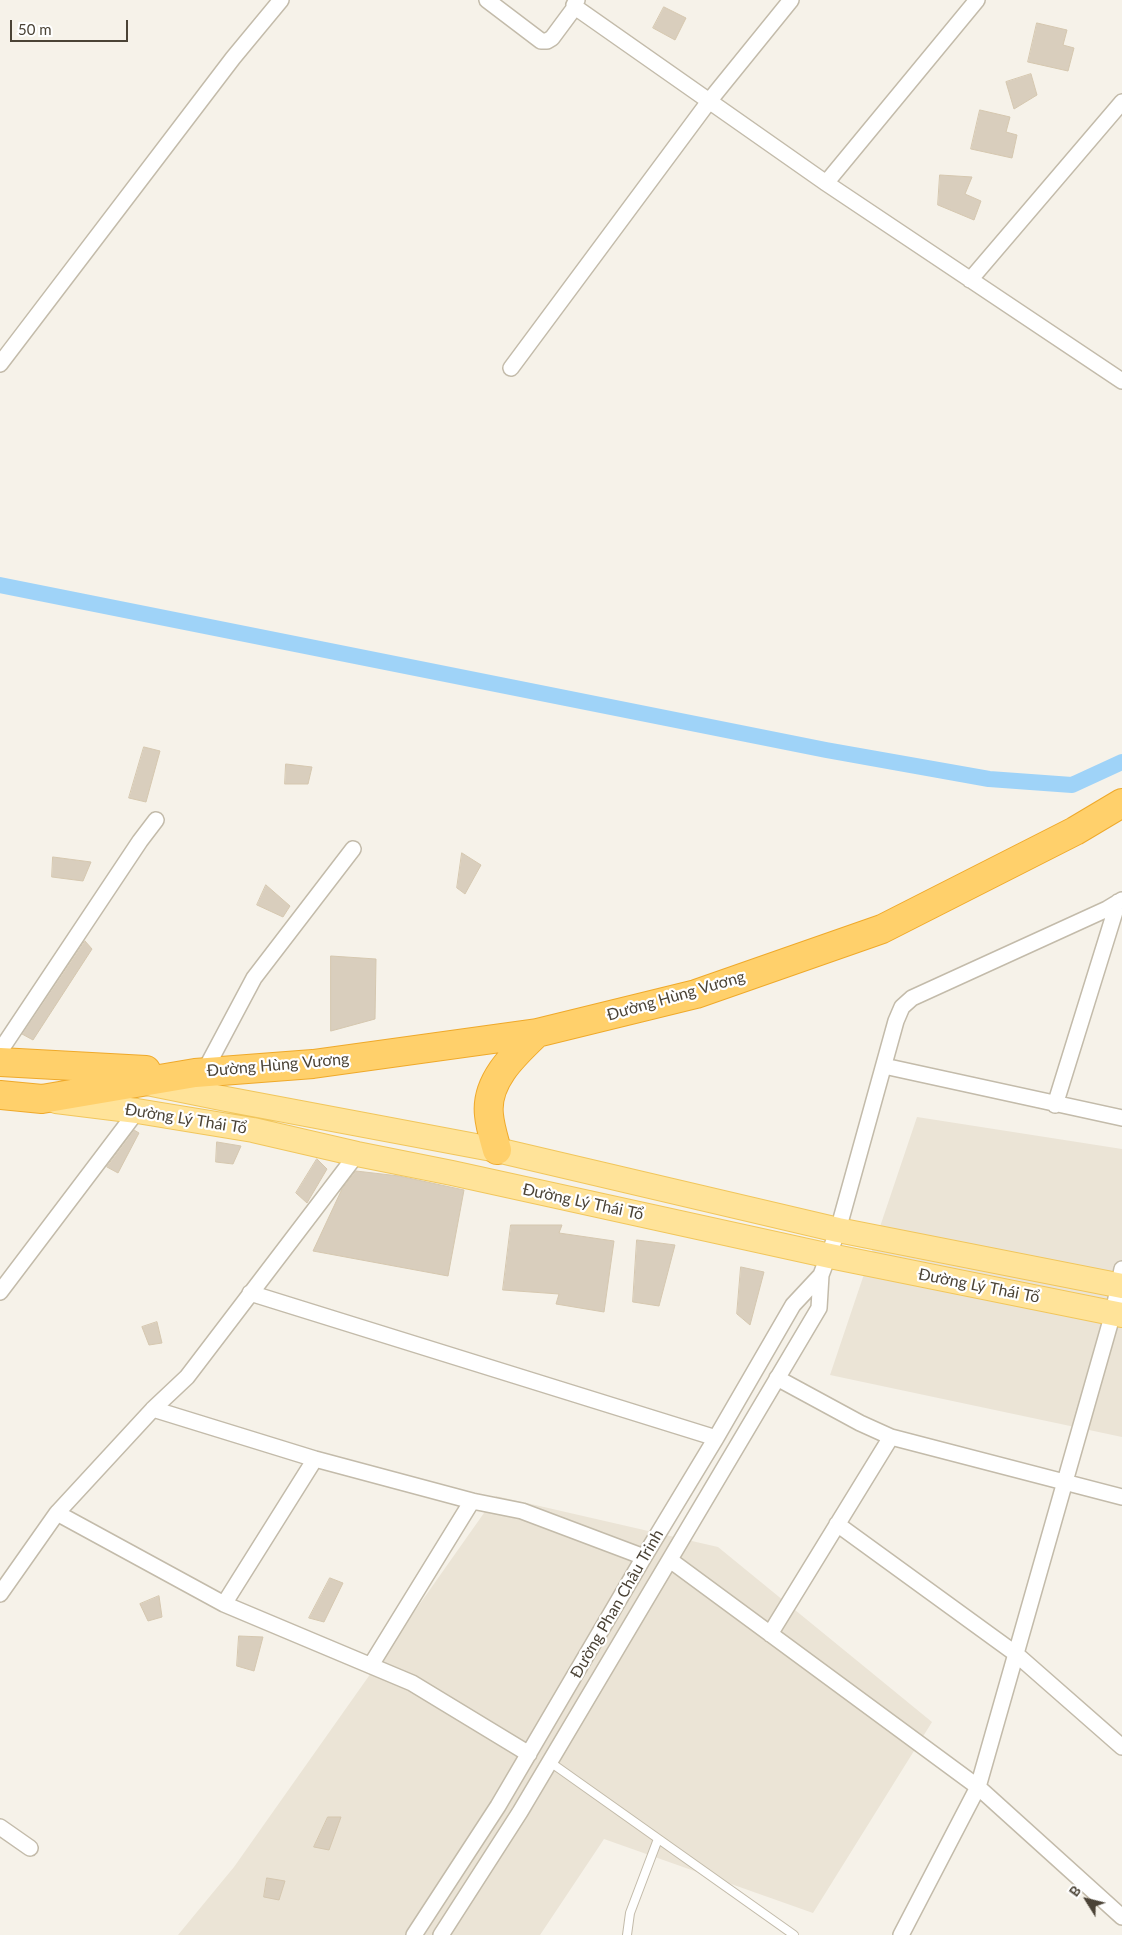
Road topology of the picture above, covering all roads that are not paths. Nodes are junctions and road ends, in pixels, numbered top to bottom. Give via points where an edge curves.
1 (281, 0) edge
2 (487, 0) edge
3 (790, 0) edge
4 (977, 0) edge
5 (576, 3) edge
6 (710, 100) junction
7 (1122, 102) edge
8 (826, 183) junction
9 (970, 280) junction
10 (0, 364) edge
11 (511, 368) dead end
12 (1122, 381) edge
13 (1122, 803) edge
14 (156, 820) dead end
15 (353, 849) dead end
16 (1120, 901) edge
17 (537, 1033) junction
18 (0, 1050) edge
19 (0, 1062) edge
20 (49, 1065) junction
21 (884, 1066) junction
22 (199, 1073) junction
23 (143, 1082) junction
24 (0, 1095) edge
25 (42, 1099) junction
26 (1055, 1105) junction
27 (137, 1111) junction
28 (1122, 1118) edge
29 (459, 1143) junction
30 (496, 1150) junction
31 (357, 1154) junction
32 (452, 1173) junction
33 (838, 1230) junction
34 (826, 1266) junction
35 (1121, 1280) edge
36 (0, 1292) edge
37 (250, 1293) junction
38 (1117, 1314) edge
39 (777, 1378) junction
40 (153, 1409) junction
41 (891, 1437) junction
42 (716, 1438) junction
43 (315, 1459) junction
44 (1064, 1482) junction
45 (1122, 1497) edge
46 (472, 1501) junction
47 (57, 1513) junction
48 (837, 1524) junction
49 (644, 1557) junction
50 (670, 1560) junction
51 (0, 1594) edge
52 (224, 1604) junction
53 (770, 1634) junction
54 (590, 1650) junction
55 (1016, 1654) junction
56 (610, 1661) junction
57 (370, 1666) junction
58 (1121, 1743) edge
59 (529, 1754) junction
60 (550, 1762) junction
61 (978, 1787) junction
62 (0, 1827) edge
63 (658, 1839) junction
64 (30, 1848) dead end
65 (446, 1887) junction
66 (465, 1899) junction
67 (1122, 1917) edge
68 (414, 1935) edge
69 (441, 1935) edge
70 (627, 1935) edge
71 (794, 1935) edge
72 (900, 1935) edge

1 - 10 street via 233,58
2 - 5 street via 542,41 552,38
3 - 6 street
4 - 8 street
5 - 6 street
6 - 8 street
6 - 11 street
7 - 9 street
8 - 9 street
9 - 12 street
13 - 17 highway, Đường Hùng Vương via 1075,831 882,929 696,994
14 - 18 street
15 - 22 street via 254,978
16 - 21 street, Đường Phan Châu Trinh via 912,998 902,1008 896,1022
16 - 26 street
17 - 22 highway, Đường Hùng Vương via 312,1064
17 - 30 highway via 497,1078 490,1095 488,1114
19 - 20 highway, Đường Hùng Vương
20 - 22 highway, Đường Hùng Vương
20 - 23 main road, Đường Lý Thái Tổ
21 - 26 street
21 - 33 street, Đường Phan Châu Trinh
22 - 23 highway, Đường Hùng Vương
23 - 25 highway, Đường Hùng Vương
23 - 29 main road, Đường Lý Thái Tổ
24 - 25 highway, Đường Hùng Vương
25 - 27 main road, Đường Lý Thái Tổ
26 - 28 street
27 - 31 main road, Đường Lý Thái Tổ via 253,1130
27 - 36 street
29 - 30 main road, Đường Lý Thái Tổ
29 - 32 main road
30 - 33 main road, Đường Lý Thái Tổ
31 - 32 main road, Đường Lý Thái Tổ
31 - 37 street
32 - 34 main road, Đường Lý Thái Tổ
33 - 34 street, Đường Phan Châu Trinh
33 - 35 main road, Đường Lý Thái Tổ
34 - 38 main road, Đường Lý Thái Tổ
34 - 39 street, Đường Phan Châu Trinh via 819,1308
34 - 42 street, Đường Phan Châu Trinh via 793,1305
35 - 38 street
37 - 40 street via 187,1377
37 - 42 street
38 - 44 street
39 - 41 street
39 - 50 street, Đường Phan Châu Trinh
40 - 43 street
40 - 47 street
41 - 44 street
41 - 48 street
42 - 49 street, Đường Phan Châu Trinh
43 - 46 street
43 - 52 street
44 - 45 street
44 - 55 street
46 - 49 street via 522,1511
46 - 57 street
47 - 51 street
47 - 52 street
48 - 53 street
48 - 55 street
49 - 54 street, Đường Phan Châu Trinh
50 - 53 street
50 - 56 street, Đường Phan Châu Trinh
52 - 57 street
53 - 61 street
54 - 56 street
54 - 59 street, Đường Phan Châu Trinh
55 - 58 street
55 - 61 street
56 - 60 street, Đường Phan Châu Trinh
57 - 59 street via 412,1683
59 - 65 street, Đường Phan Châu Trinh
60 - 63 lane
60 - 66 street, Đường Phan Châu Trinh
61 - 67 street
61 - 72 street
62 - 64 street
63 - 70 lane via 630,1913
63 - 71 lane
65 - 66 street
65 - 68 street, Đường Phan Châu Trinh
66 - 69 street, Đường Phan Châu Trinh

